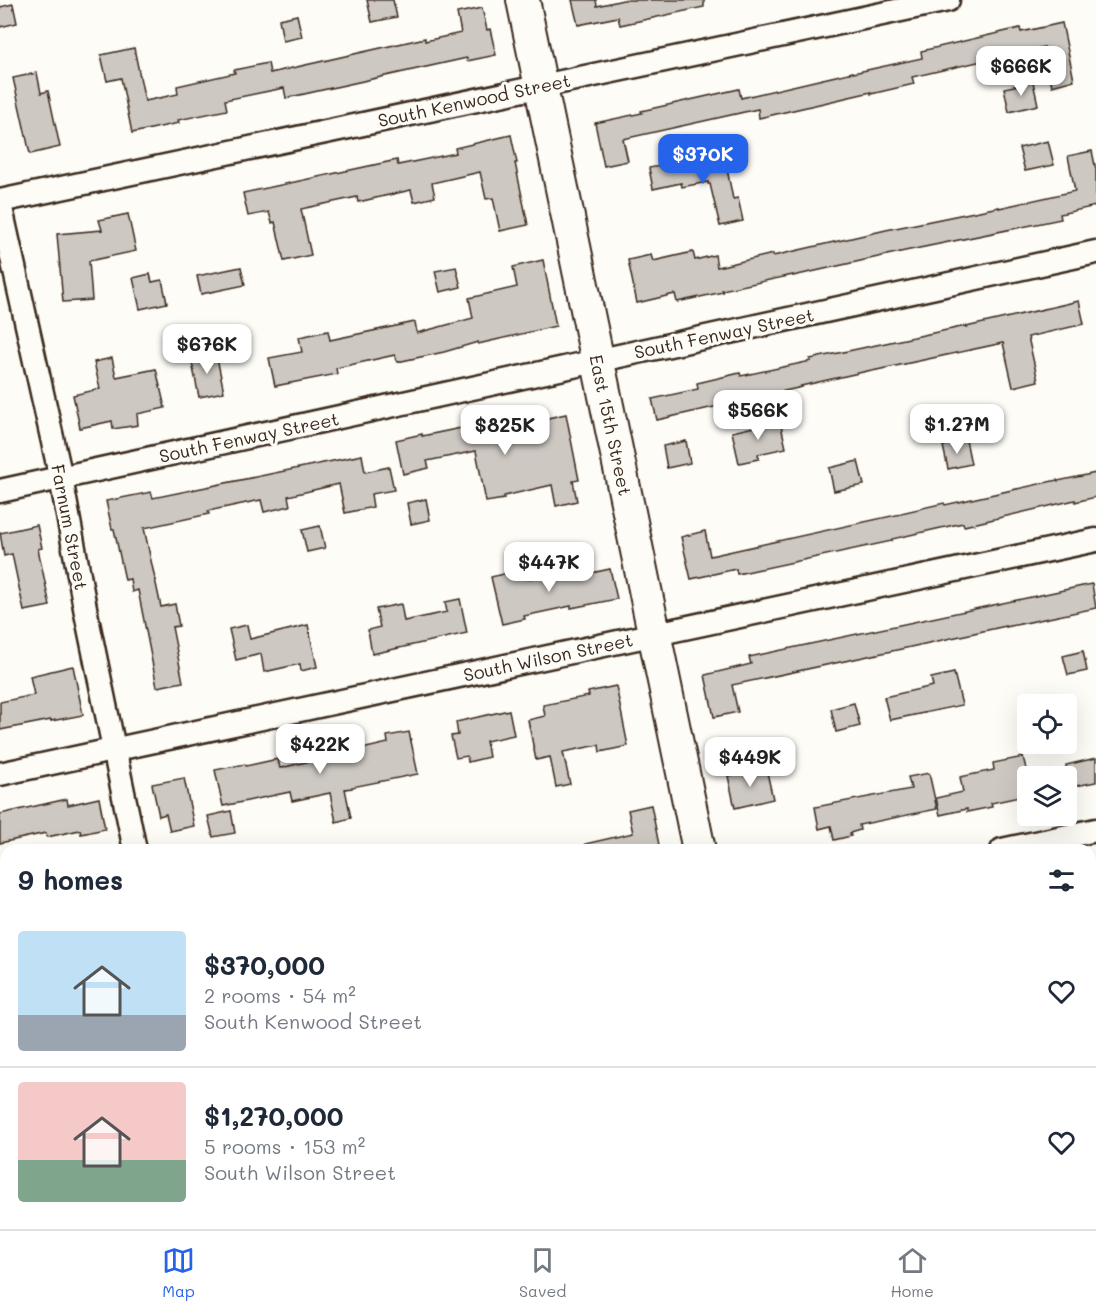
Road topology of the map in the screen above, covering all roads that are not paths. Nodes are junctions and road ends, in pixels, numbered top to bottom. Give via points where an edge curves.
1 (523, 0) edge
2 (948, 0) edge
3 (541, 86) junction
4 (0, 203) edge
5 (1096, 252) edge
6 (597, 360) junction
7 (61, 478) junction
8 (0, 491) edge
9 (1096, 540) edge
10 (654, 635) junction
11 (115, 749) junction
12 (0, 774) edge
13 (1096, 830) edge
14 (134, 844) edge
15 (698, 844) edge
16 (1030, 844) edge

1 - 3 main road, East 15th Street
2 - 3 street, South Kenwood Street
3 - 4 street, South Kenwood Street
3 - 6 main road, East 15th Street
4 - 7 street, Farnum Street
5 - 6 street, South Fenway Street
6 - 7 street, South Fenway Street
6 - 10 main road, East 15th Street
7 - 8 street, South Fenway Street
7 - 11 street, Farnum Street
9 - 10 street, South Wilson Street
10 - 11 street, South Wilson Street
10 - 15 main road, East 15th Street
11 - 12 street, South Wilson Street
11 - 14 street, Farnum Street
13 - 16 street

